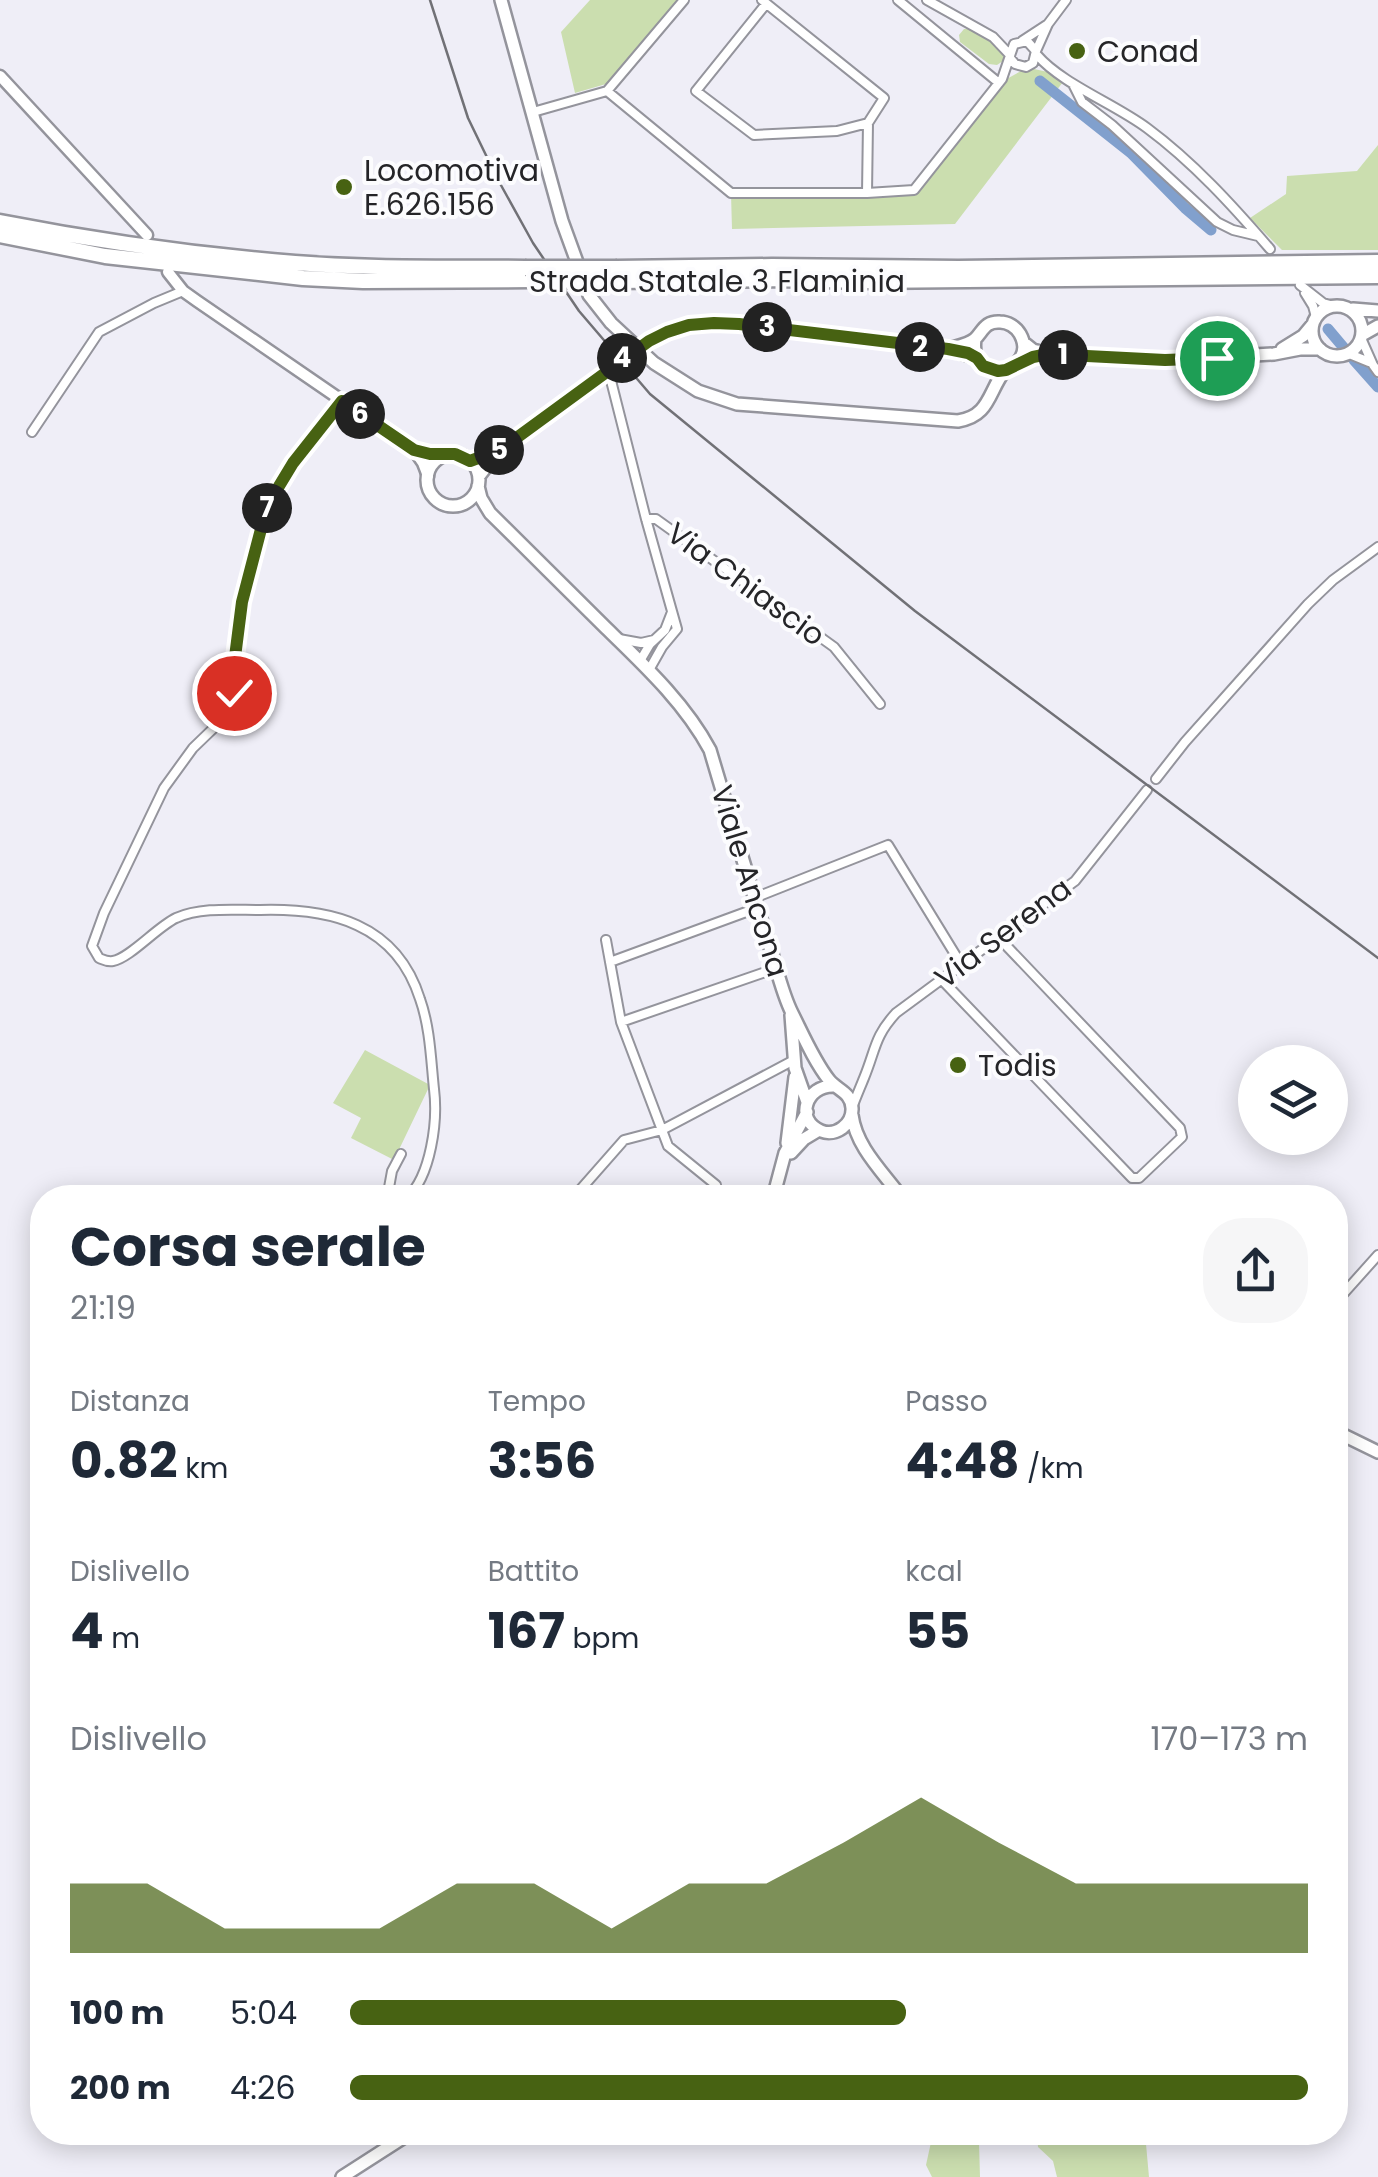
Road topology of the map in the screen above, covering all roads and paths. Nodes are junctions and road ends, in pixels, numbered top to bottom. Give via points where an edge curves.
1 (500, 0) edge
2 (684, 0) edge
3 (898, 0) edge
4 (927, 0) edge
5 (1066, 0) edge
6 (764, 2) edge
7 (1048, 24) junction
8 (992, 37) junction
9 (1020, 41) junction
10 (1036, 52) junction
11 (1010, 56) junction
12 (1026, 67) junction
13 (1053, 70) junction
14 (0, 76) edge
15 (1001, 81) junction
16 (1071, 81) junction
17 (606, 91) junction
18 (533, 112) junction
19 (868, 123) junction
20 (867, 193) junction
21 (0, 218) edge
22 (0, 235) edge
23 (147, 235) dead end
24 (1258, 236) junction
25 (0, 244) edge
26 (1270, 249) dead end
27 (104, 256) junction
28 (1378, 262) edge
29 (168, 272) dead end
30 (528, 274) junction
31 (617, 274) junction
32 (1378, 276) edge
33 (183, 291) junction
34 (1334, 306) junction
35 (1349, 308) junction
36 (1378, 312) edge
37 (1315, 320) junction
38 (1378, 326) edge
39 (1361, 337) junction
40 (976, 338) junction
41 (1023, 342) junction
42 (1320, 348) junction
43 (948, 349) junction
44 (604, 353) dead end
45 (1347, 353) junction
46 (1048, 354) junction
47 (1274, 354) junction
48 (980, 362) junction
49 (1018, 362) junction
50 (1375, 368) edge
51 (1006, 370) junction
52 (992, 392) junction
53 (342, 401) junction
54 (32, 432) dead end
55 (414, 450) junction
56 (500, 450) junction
57 (446, 455) junction
58 (470, 461) junction
59 (428, 476) junction
60 (478, 481) junction
61 (467, 502) junction
62 (490, 512) junction
63 (646, 519) junction
64 (1378, 547) edge
65 (672, 612) junction
66 (617, 638) junction
67 (654, 640) junction
68 (644, 666) junction
69 (880, 704) dead end
70 (1156, 779) dead end
71 (1147, 790) dead end
72 (756, 903) junction
73 (998, 937) junction
74 (606, 940) dead end
75 (610, 962) junction
76 (962, 964) junction
77 (777, 968) junction
78 (942, 980) junction
79 (790, 1011) junction
80 (622, 1022) junction
81 (809, 1045) junction
82 (794, 1059) junction
83 (866, 1075) junction
84 (838, 1088) junction
85 (807, 1107) junction
86 (852, 1111) junction
87 (662, 1130) junction
88 (820, 1130) junction
89 (836, 1131) junction
90 (861, 1144) junction
91 (400, 1154) dead end
92 (784, 1159) junction
93 (390, 1185) edge
94 (418, 1185) edge
95 (585, 1185) edge
96 (716, 1185) dead end
97 (777, 1185) edge
98 (892, 1185) edge
99 (1378, 1254) edge
100 (1348, 1288) edge
101 (1348, 1437) edge
102 (1378, 1452) edge
103 (392, 2145) edge
104 (342, 2177) edge

1 - 18 main road
2 - 17 street
3 - 15 street
4 - 8 street
5 - 7 street
6 - 19 street via 884,98
6 - 19 street via 696,91 754,135
7 - 9 street
7 - 10 street
8 - 9 street
8 - 11 street
9 - 10 street
9 - 11 street
10 - 12 street
10 - 13 street
11 - 12 street
11 - 15 street
12 - 13 street
12 - 15 street
13 - 16 street
14 - 23 street
15 - 20 street via 914,190
16 - 24 street via 1149,129
16 - 24 street via 1082,102 1217,222
17 - 18 street
17 - 20 street via 731,192
18 - 52 main road via 589,294 654,364 698,391 736,404 958,421 977,416
19 - 20 street
21 - 30 highway, Strada Statale 3 Flaminia via 90,237 296,263
22 - 27 highway, Strada Statale 3 Flaminia
24 - 26 street
25 - 27 highway
27 - 30 highway, Strada Statale 3 Flaminia via 363,281
28 - 31 highway, Strada Statale 3 Flaminia via 772,266
29 - 33 street
30 - 31 highway, Strada Statale 3 Flaminia, bridge
31 - 32 highway, Strada Statale 3 Flaminia via 866,282
33 - 53 street
33 - 54 street via 99,332
34 - 35 main road
34 - 37 main road
34 - 37 street via 1300,285
35 - 36 main road
35 - 39 main road via 1360,320
37 - 42 main road
37 - 47 main road
38 - 39 main road
39 - 45 main road
39 - 50 street
40 - 41 main road via 985,326 1001,322 1016,328
40 - 43 main road
40 - 48 main road
41 - 46 main road
41 - 49 main road
42 - 45 main road
42 - 47 main road
43 - 48 main road
43 - 56 main road, bridge via 739,324 689,325 630,353
44 - 63 street
45 - 50 street
46 - 47 main road via 1165,360
46 - 49 main road
48 - 51 main road
48 - 52 main road
49 - 51 main road
51 - 52 main road
53 - 55 street
53 - 94 street via 267,506 242,602 231,709 164,788 92,946 98,958 114,961 175,918 224,910 310,910 378,937 421,1000 435,1115
55 - 57 street
55 - 59 street
56 - 58 main road
56 - 60 main road
57 - 58 main road
57 - 59 main road
58 - 60 main road
59 - 61 main road via 430,492 442,504
60 - 61 main road
60 - 62 main road
61 - 62 main road
62 - 66 main road, Viale Ancona
63 - 65 street
63 - 69 street, Via Chiascio via 656,519 834,647
64 - 70 street via 1308,604
65 - 67 street
65 - 68 street via 677,629
66 - 67 street
66 - 68 main road, Viale Ancona
67 - 68 street
68 - 72 main road, Viale Ancona via 710,750
71 - 73 street, Via Serena via 1074,881
72 - 75 street
72 - 76 street via 888,845
72 - 77 main road, Viale Ancona
73 - 76 street, Via Serena
73 - 78 street via 1180,1128 1182,1138 1140,1178 1132,1178
74 - 75 street
75 - 80 street
76 - 78 street, Via Serena
77 - 79 main road, Viale Ancona
77 - 80 street
78 - 83 street, Via Serena via 883,1027
79 - 81 main road, Viale Ancona
79 - 82 main road, Viale Ancona
80 - 87 street
81 - 82 street via 800,1044
81 - 84 main road, Viale Ancona
82 - 85 main road, Viale Ancona
82 - 87 street
82 - 92 main road, Viale Ancona
83 - 84 street
83 - 86 street, Via Serena
84 - 85 main road via 815,1091
84 - 86 main road
85 - 88 main road
85 - 92 main road
86 - 89 main road
86 - 90 main road
87 - 95 street via 624,1140
87 - 96 street via 668,1146
88 - 89 main road
88 - 92 main road
89 - 90 main road
90 - 98 main road
91 - 93 street
92 - 97 main road
99 - 100 street
101 - 102 main road
103 - 104 main road

